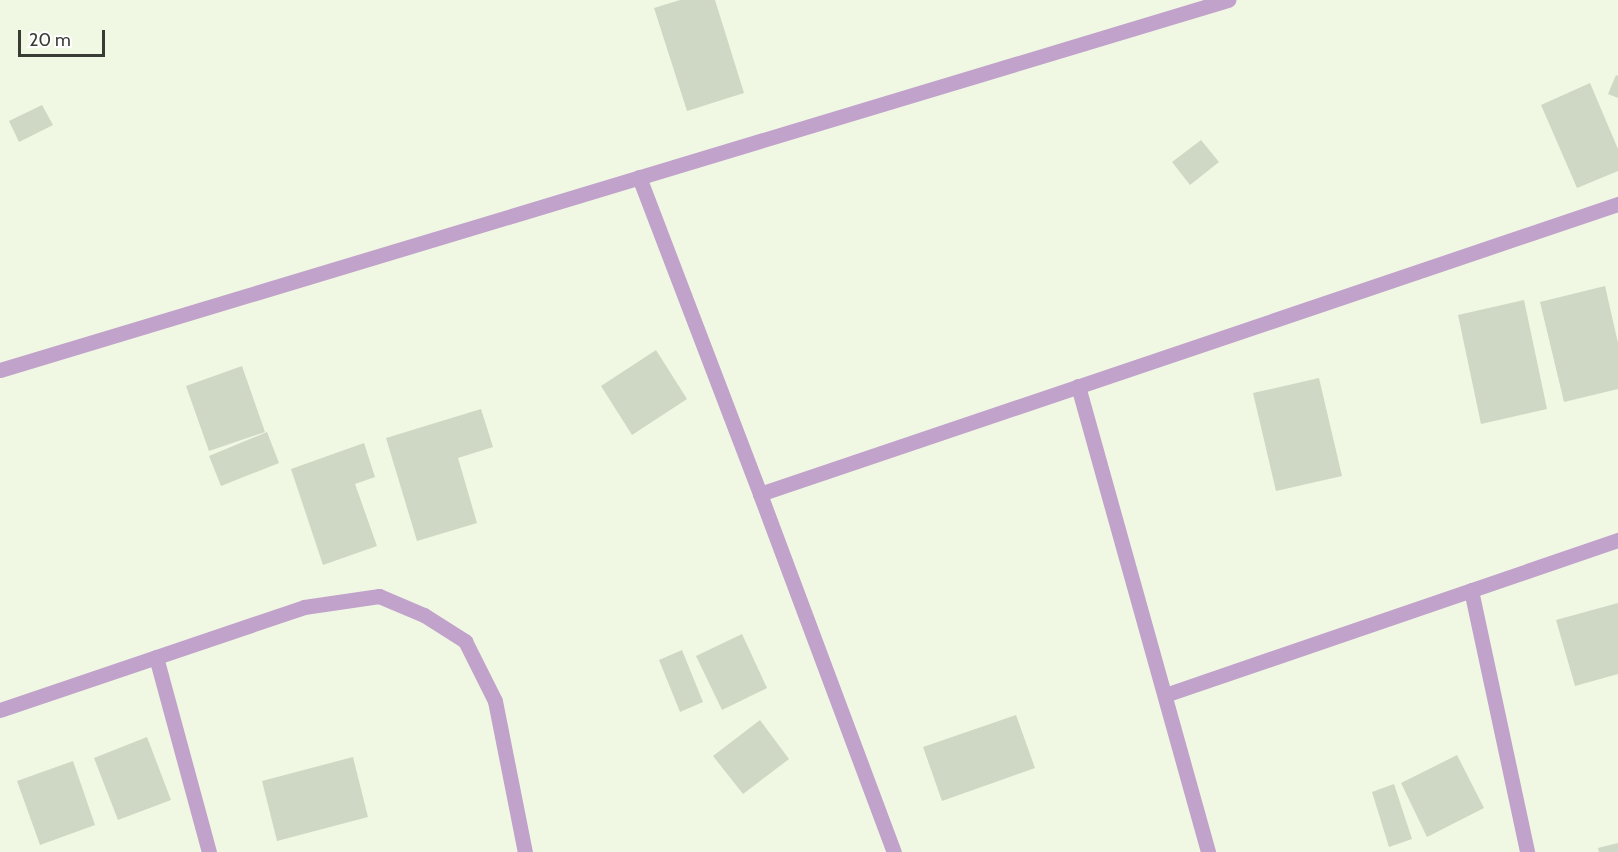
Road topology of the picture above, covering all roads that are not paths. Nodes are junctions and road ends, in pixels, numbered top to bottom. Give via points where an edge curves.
1 (1228, 0) edge
2 (639, 177) junction
3 (1618, 204) edge
4 (0, 370) edge
5 (1078, 386) junction
6 (760, 494) junction
7 (1618, 540) edge
8 (1471, 590) junction
9 (156, 657) junction
10 (1165, 695) junction
11 (0, 710) edge
12 (209, 852) edge
13 (525, 852) edge
14 (894, 852) edge
15 (1208, 852) edge
16 (1527, 852) edge

1 - 2 street
2 - 4 street
2 - 6 street
3 - 5 street
5 - 6 street
5 - 10 street
6 - 14 street
7 - 8 street
8 - 10 street
8 - 16 street
9 - 11 street
9 - 12 street
9 - 13 street via 304,607 379,596 424,615 465,640 495,700
10 - 15 street

